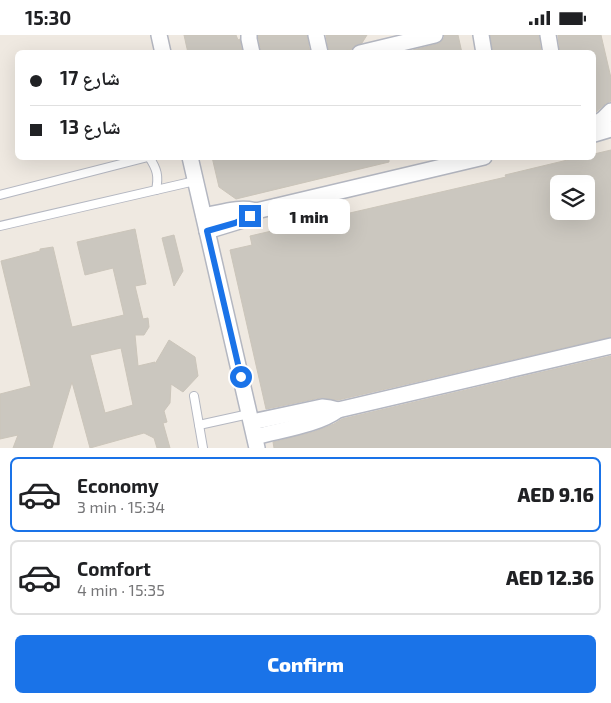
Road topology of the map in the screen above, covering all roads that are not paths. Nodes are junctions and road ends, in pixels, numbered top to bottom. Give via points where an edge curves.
1 (159, 35) edge
2 (249, 35) edge
3 (316, 35) edge
4 (435, 35) edge
5 (481, 35) edge
6 (548, 35) edge
7 (394, 44) edge
8 (163, 50) edge
9 (251, 50) edge
10 (319, 50) edge
11 (371, 50) edge
12 (484, 50) edge
13 (550, 50) edge
14 (611, 111) edge
15 (596, 124) edge
16 (611, 129) edge
17 (596, 133) edge
18 (136, 160) edge
19 (151, 160) edge
20 (191, 160) edge
21 (458, 160) edge
22 (423, 164) edge
23 (195, 181) junction
24 (156, 190) junction
25 (0, 195) edge
26 (205, 224) junction
27 (0, 226) edge
28 (611, 346) edge
29 (194, 396) dead end
30 (199, 425) junction
31 (253, 430) edge
32 (203, 448) edge

1 - 8 street
2 - 9 street
3 - 10 street
4 - 7 street
5 - 12 street
6 - 13 street
7 - 11 street
14 - 15 street
16 - 17 street
18 - 25 lane
19 - 24 lane via 157,173
20 - 23 street
21 - 22 street
22 - 26 street via 256,211 243,221
23 - 24 lane
23 - 26 street
24 - 27 lane
26 - 31 street
28 - 31 street via 338,410 317,421
29 - 30 lane
30 - 31 lane
30 - 32 lane

